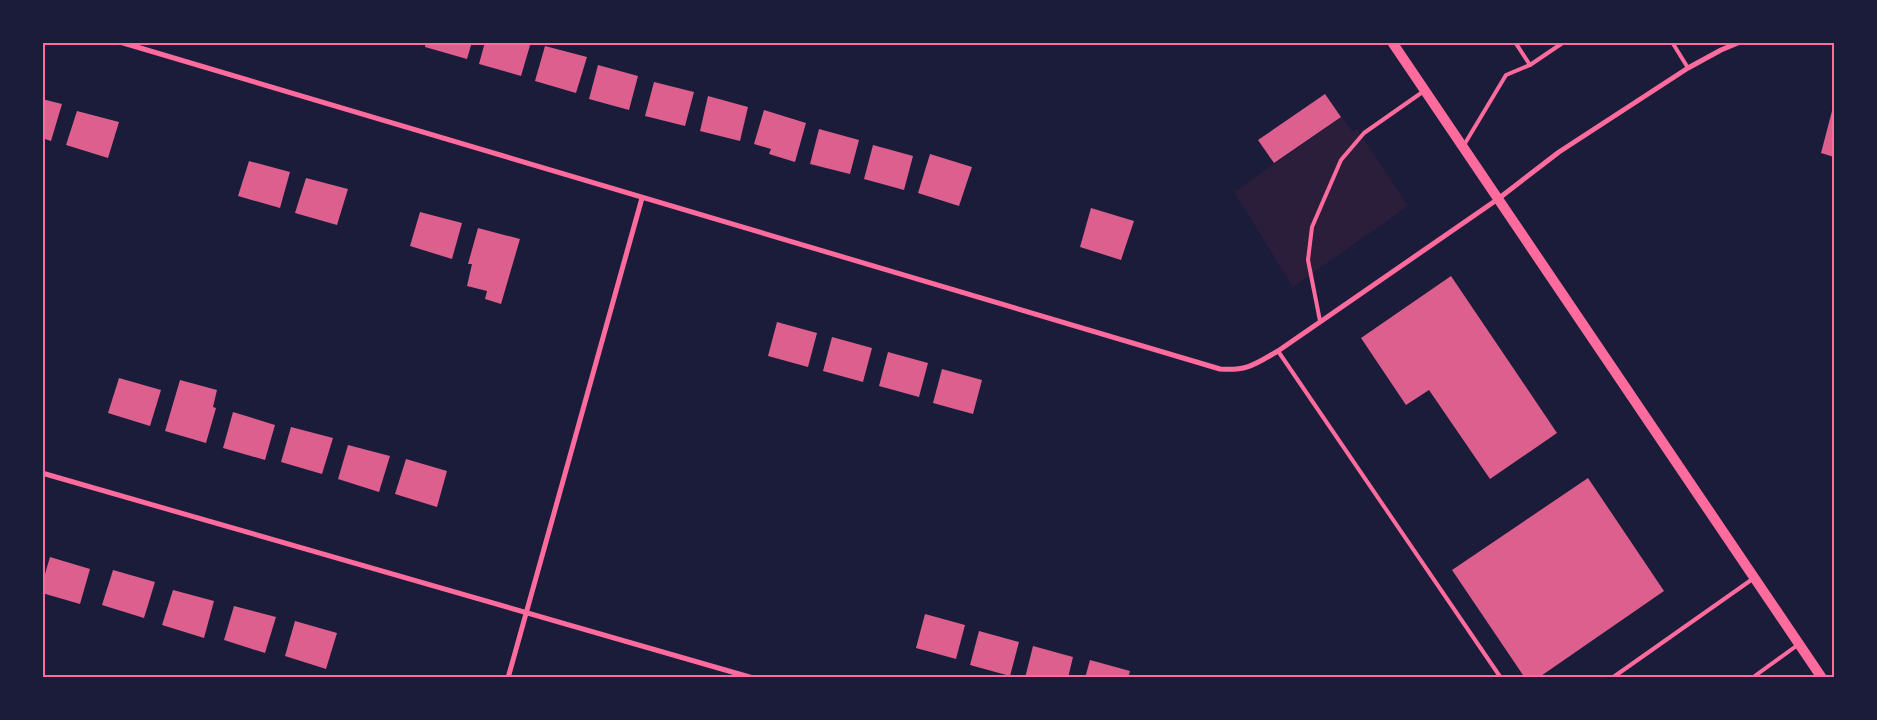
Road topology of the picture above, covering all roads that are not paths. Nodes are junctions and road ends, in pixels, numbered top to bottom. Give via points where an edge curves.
1 (120, 42) edge
2 (1392, 42) edge
3 (1515, 42) edge
4 (1564, 42) edge
5 (1672, 42) edge
6 (1740, 42) edge
7 (1530, 65) junction
8 (1688, 68) junction
9 (1425, 91) junction
10 (1463, 147) junction
11 (642, 198) junction
12 (1498, 199) junction
13 (1320, 321) junction
14 (1278, 351) junction
15 (42, 473) edge
16 (1755, 578) junction
17 (526, 612) junction
18 (1799, 643) junction
19 (508, 678) edge
20 (753, 678) edge
21 (1501, 678) edge
22 (1612, 678) edge
23 (1752, 678) edge
24 (1822, 678) edge

1 - 11 street
2 - 9 main road
3 - 7 lane
4 - 7 lane
5 - 8 lane
6 - 8 street
7 - 10 lane via 1506,75
8 - 12 street via 1559,152
9 - 10 main road
9 - 13 lane via 1364,133 1341,160 1312,227 1308,260
10 - 12 main road
11 - 14 street via 1220,369 1250,368
11 - 17 street
12 - 13 street
12 - 16 main road
13 - 14 street
14 - 21 lane
15 - 17 street
16 - 18 main road
16 - 22 lane
17 - 19 street
17 - 20 street
18 - 23 lane
18 - 24 main road

